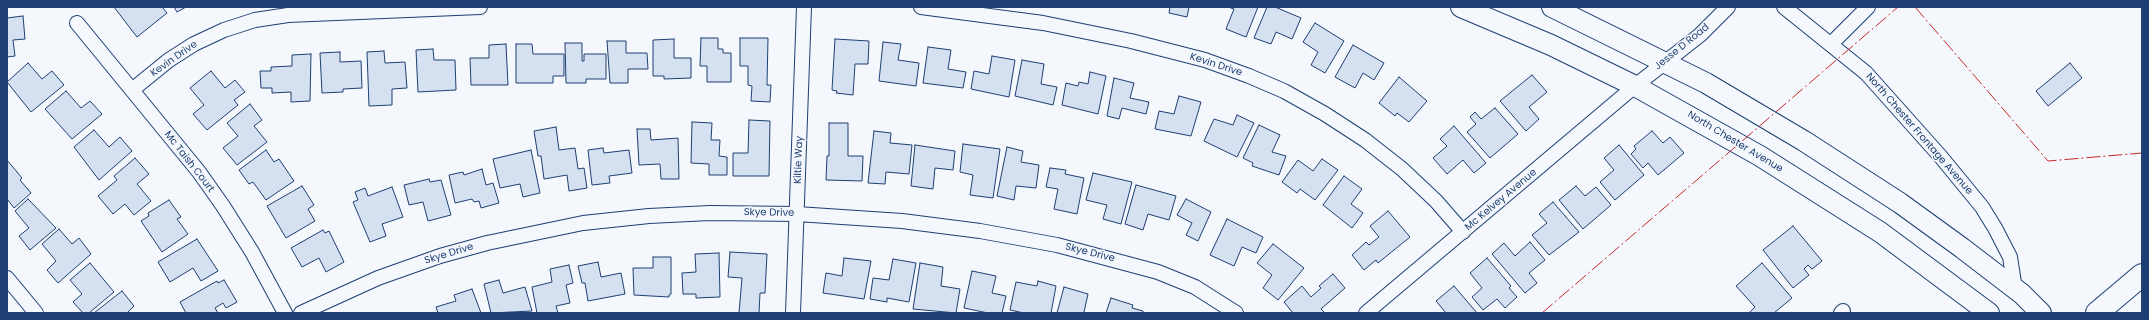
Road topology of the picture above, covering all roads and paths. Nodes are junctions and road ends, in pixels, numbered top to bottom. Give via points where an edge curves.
1 (480, 7) edge
2 (804, 7) edge
3 (921, 7) edge
4 (1461, 7) edge
5 (1552, 7) edge
6 (1728, 7) edge
7 (1784, 7) edge
8 (1868, 7) edge
9 (77, 23) dead end
10 (1831, 44) junction
11 (1665, 62) junction
12 (1635, 86) junction
13 (132, 90) junction
14 (797, 214) junction
15 (1463, 232) junction
16 (2142, 275) edge
17 (7, 278) edge
18 (2015, 289) junction
19 (36, 313) edge
20 (285, 313) edge
21 (301, 313) edge
22 (793, 313) edge
23 (1236, 313) edge
24 (1366, 313) edge
25 (1988, 313) edge
26 (2041, 313) edge
27 (2097, 313) edge

1 - 13 street, Kevin Drive via 288,15 255,20 224,30 194,44 169,60
2 - 14 street, Kiltie Way
3 - 15 street, Kevin Drive via 1043,23 1131,41 1205,60 1249,76 1284,91 1365,140 1407,174
4 - 12 main road, North Chester Avenue via 1551,45
5 - 11 main road
6 - 11 street, Jesse D Road
7 - 10 street, North Chester Frontage Avenue
8 - 10 street
9 - 13 street, Mc Taish Court
10 - 18 street, North Chester Frontage Avenue via 1866,73 1982,207 2010,257
11 - 12 street, Jesse D Road
11 - 18 main road via 1811,145 1900,203
12 - 15 street, Mc Kelvey Avenue
12 - 25 main road, North Chester Avenue via 1760,156 1880,232
13 - 20 street, Mc Taish Court via 223,206 252,252
14 - 21 street, Skye Drive via 710,213 649,216 583,223 535,232 440,256 378,278
14 - 22 street, Kiltie Way
14 - 23 street, Skye Drive via 902,221 980,231 1057,245 1158,272 1195,288
15 - 24 street, Mc Kelvey Avenue
16 - 27 main road
17 - 19 street
18 - 26 main road

